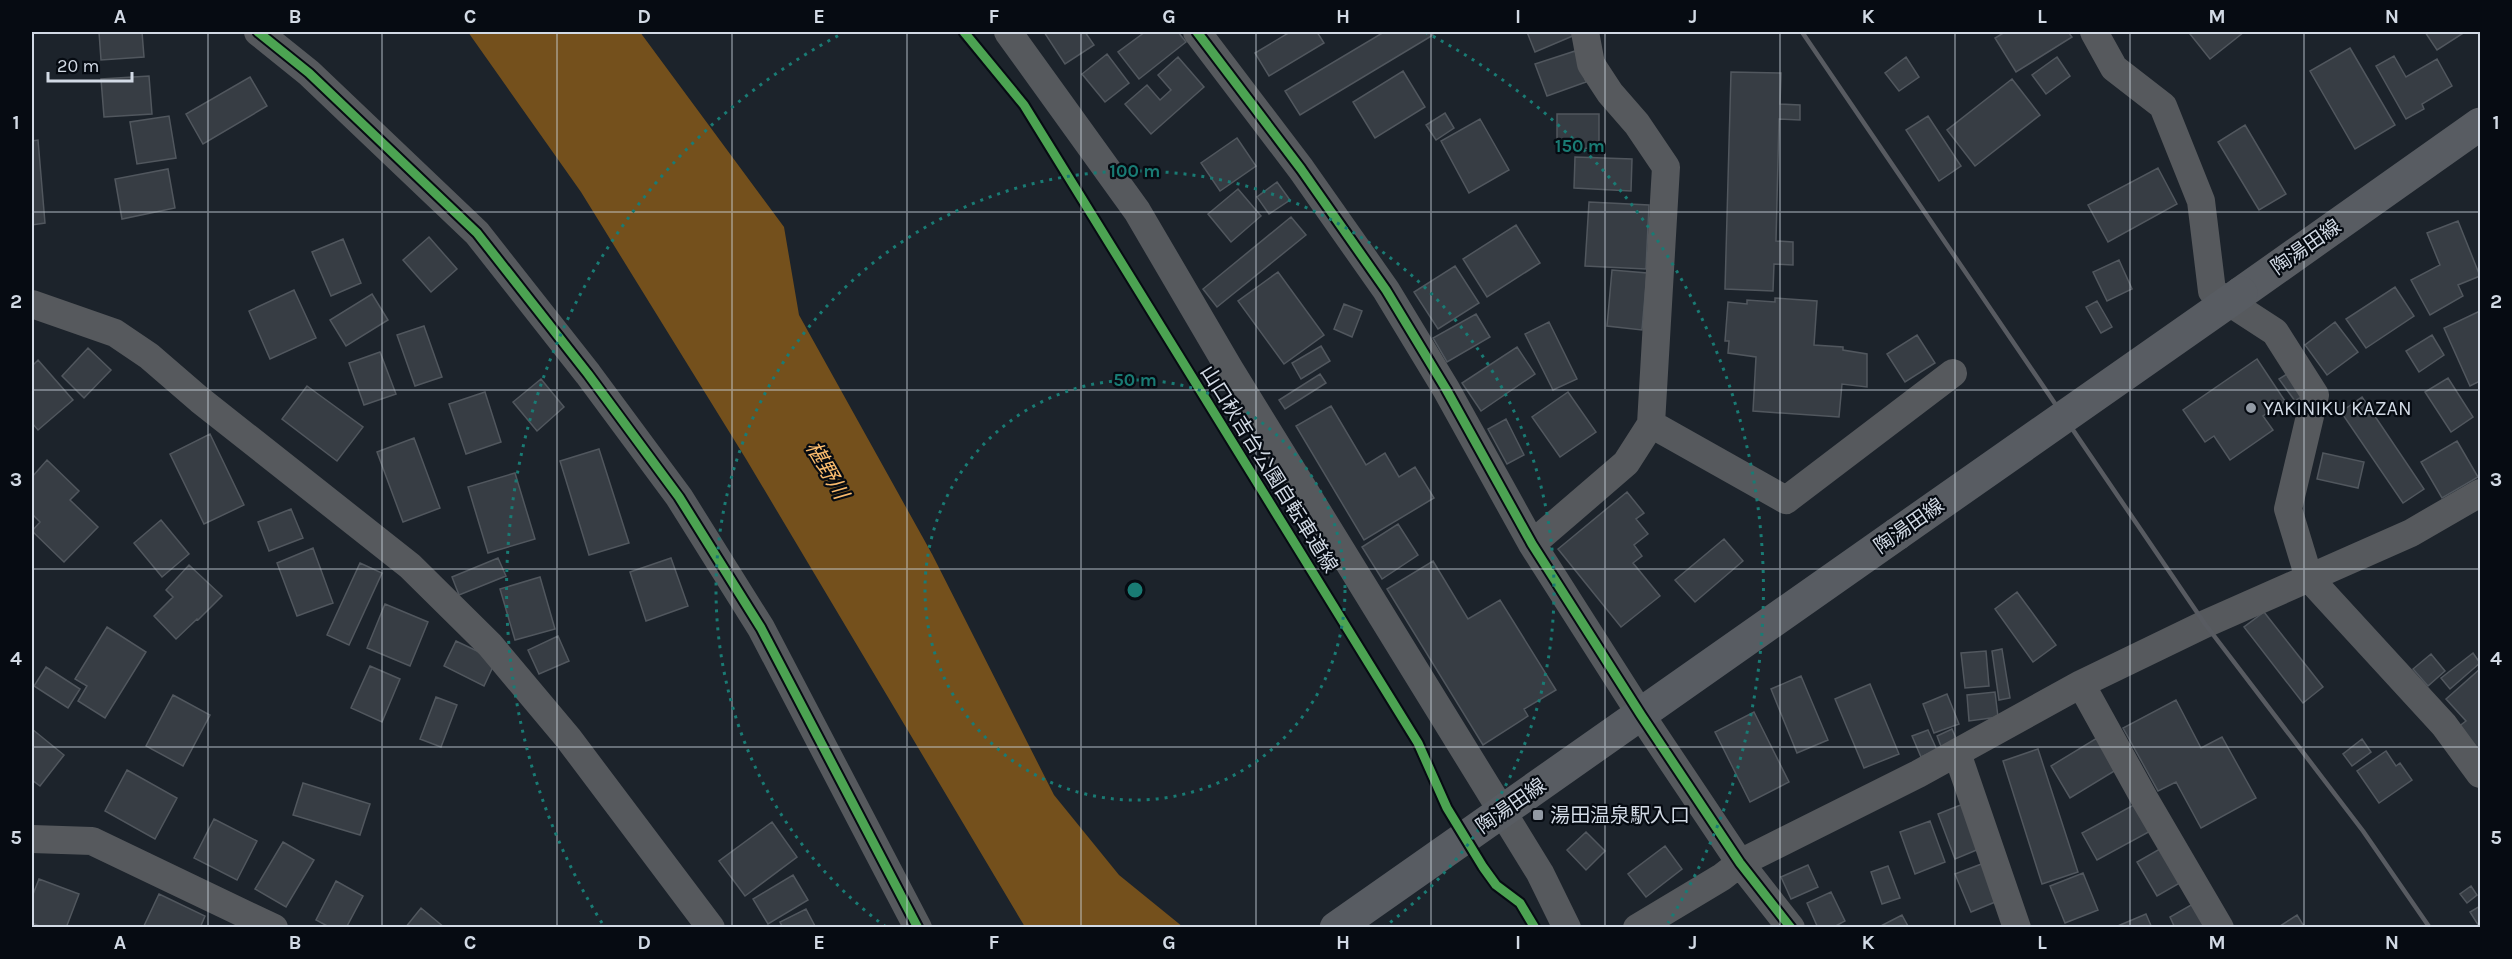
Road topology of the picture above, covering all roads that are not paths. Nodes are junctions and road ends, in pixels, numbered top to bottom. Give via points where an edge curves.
1 (258, 32) edge
2 (1008, 32) edge
3 (1197, 32) edge
4 (1585, 32) edge
5 (2094, 32) edge
6 (2481, 124) edge
7 (32, 304) edge
8 (1953, 374) dead end
9 (1651, 424) junction
10 (2481, 493) edge
11 (1532, 544) junction
12 (2309, 578) junction
13 (2081, 684) junction
14 (1641, 715) junction
15 (1957, 753) junction
16 (2481, 774) edge
17 (1490, 821) junction
18 (32, 839) edge
19 (1740, 863) junction
20 (274, 927) edge
21 (711, 927) edge
22 (918, 927) edge
23 (1336, 927) edge
24 (1567, 927) edge
25 (1637, 927) edge
26 (1791, 927) edge
27 (2017, 927) edge
28 (2220, 927) edge

1 - 22 street via 309,73 477,233 672,487 761,628
2 - 17 street via 1137,212
3 - 11 street via 1386,290
4 - 9 street via 1591,64 1666,167
5 - 12 street via 2114,68 2163,106 2201,201 2212,291 2275,332 2315,394 2288,509
6 - 14 main road, 陶湯田線, bridge
7 - 21 street via 115,333 149,356 410,566 490,645 568,738
8 - 9 street via 1786,500
9 - 11 street via 1626,463
10 - 12 street via 2411,533
11 - 14 street
12 - 13 street
12 - 16 street via 2444,725
13 - 15 street
13 - 28 street
14 - 17 main road, 陶湯田線
14 - 19 street
15 - 19 street
15 - 27 street
17 - 23 main road, 陶湯田線
17 - 24 street via 1540,873
18 - 20 street via 92,841
19 - 25 street
19 - 26 street

